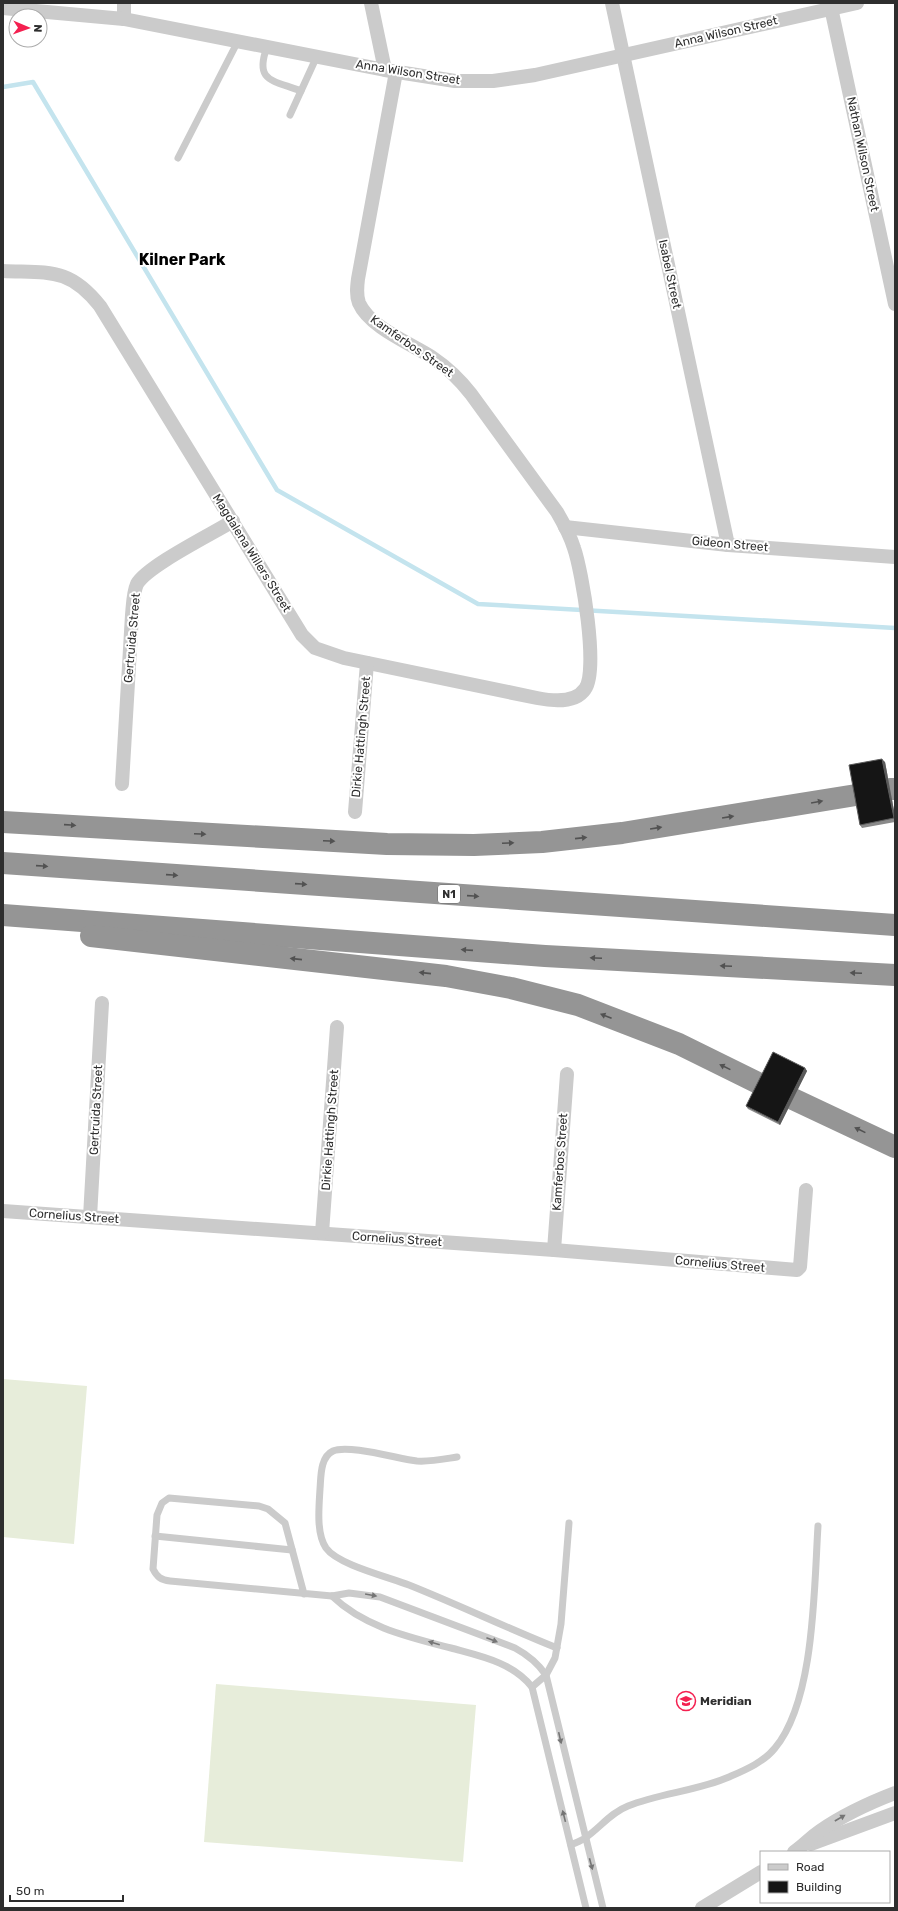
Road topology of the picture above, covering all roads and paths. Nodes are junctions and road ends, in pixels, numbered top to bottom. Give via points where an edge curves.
1 (124, 3) edge
2 (371, 3) edge
3 (612, 3) edge
4 (857, 3) edge
5 (831, 6) edge
6 (3, 8) edge
7 (124, 19) junction
8 (238, 41) junction
9 (267, 47) junction
10 (624, 55) junction
11 (317, 56) junction
12 (390, 71) junction
13 (301, 91) junction
14 (290, 115) dead end
15 (178, 158) dead end
16 (3, 271) edge
17 (895, 304) edge
18 (233, 521) junction
19 (565, 527) junction
20 (728, 544) junction
21 (895, 557) edge
22 (367, 663) junction
23 (588, 685) joint
24 (122, 784) dead end
25 (856, 795) edge
26 (355, 812) dead end
27 (3, 822) edge
28 (3, 863) edge
29 (3, 915) edge
30 (895, 925) edge
31 (3, 926) edge
32 (895, 975) edge
33 (102, 1003) dead end
34 (337, 1027) dead end
35 (567, 1074) dead end
36 (760, 1084) edge
37 (793, 1099) edge
38 (895, 1148) edge
39 (806, 1190) dead end
40 (3, 1210) edge
41 (90, 1217) junction
42 (322, 1233) junction
43 (554, 1250) junction
44 (457, 1457) dead end
45 (568, 1523) dead end
46 (818, 1526) dead end
47 (155, 1536) junction
48 (292, 1550) junction
49 (304, 1594) junction
50 (332, 1596) junction
51 (557, 1648) junction
52 (546, 1675) junction
53 (532, 1687) junction
54 (895, 1793) edge
55 (895, 1813) edge
56 (584, 1838) junction
57 (571, 1845) junction
58 (796, 1851) edge
59 (760, 1873) edge
60 (586, 1908) edge
61 (603, 1908) edge
62 (702, 1908) edge

1 - 7 street
2 - 12 street, Kamferbos Street
3 - 10 street, Isabel Street
4 - 5 street, Anna Wilson Street
5 - 10 street, Anna Wilson Street
5 - 17 street, Nathan Wilson Street
6 - 7 street, Anna Wilson Street
7 - 8 street, Anna Wilson Street
8 - 9 street, Anna Wilson Street
8 - 15 lane
9 - 11 street, Anna Wilson Street
9 - 13 lane via 262,70 267,77
10 - 12 street, Anna Wilson Street via 493,81 455,81
10 - 20 street, Isabel Street
11 - 12 street, Anna Wilson Street
11 - 13 lane
12 - 19 street, Kamferbos Street via 358,279 357,296 360,304 379,325 432,358 459,380 557,512
13 - 14 lane
16 - 18 street, Magdalena Willers Street via 54,274 72,279 86,289 100,306
18 - 22 street, Magdalena Willers Street via 308,642 331,655
18 - 24 street, Gertruida Street via 161,563 146,573 138,583 132,615
19 - 20 street, Gideon Street
19 - 23 street, Kamferbos Street via 578,562 588,624 591,659
20 - 21 street, Gideon Street
22 - 23 street, Magdalena Willers Street via 547,700 575,697 585,691
22 - 26 street, Dirkie Hattingh Street
27 -> 25 highway via 387,844 474,845 542,842 622,833
28 -> 30 highway, N1
32 -> 29 highway via 545,956
36 -> 31 highway via 679,1044 585,1007 511,988 446,976
33 - 41 street, Gertruida Street
34 - 42 street, Dirkie Hattingh Street
35 - 43 street, Kamferbos Street
38 -> 37 highway
39 - 43 street, Cornelius Street via 799,1270
40 - 41 street, Cornelius Street
41 - 42 street, Cornelius Street
42 - 43 street, Cornelius Street
44 - 51 lane via 419,1461 353,1450 332,1452 324,1461 322,1472 322,1542 327,1550 344,1562 409,1585
45 - 51 lane
46 - 56 lane via 809,1656 796,1707 785,1733 775,1748 765,1759 727,1778 627,1806 613,1813
47 - 48 lane
47 - 48 lane via 159,1508 169,1498 259,1506 268,1509 285,1522
47 - 49 lane via 153,1568 156,1576 163,1580
48 - 49 lane
49 - 50 lane
50 -> 52 lane via 349,1593 380,1597 515,1648 539,1664
53 -> 50 lane via 520,1674 502,1663 378,1626 351,1612
51 - 52 lane via 553,1664
52 - 53 lane
52 -> 56 lane
57 -> 53 lane
58 -> 54 street via 840,1818
55 - 58 street via 852,1827
56 - 57 lane
56 -> 61 lane
57 - 60 lane
59 - 62 street

